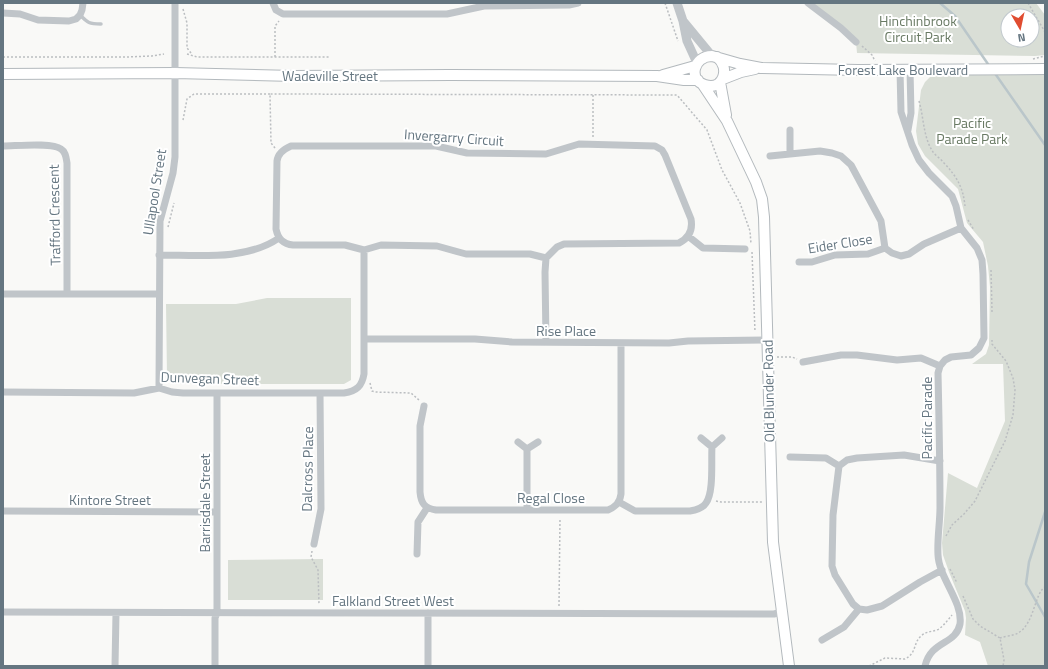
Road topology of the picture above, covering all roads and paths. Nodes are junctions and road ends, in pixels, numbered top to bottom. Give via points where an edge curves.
1 (82, 3) edge
2 (176, 3) edge
3 (273, 3) edge
4 (578, 3) edge
5 (666, 3) edge
6 (677, 3) edge
7 (808, 3) edge
8 (1028, 3) edge
9 (183, 7) dead end
10 (3, 13) edge
11 (280, 13) junction
12 (80, 15) junction
13 (683, 21) junction
14 (101, 24) dead end
15 (1045, 32) edge
16 (687, 41) junction
17 (856, 42) joint
18 (164, 54) dead end
19 (187, 54) dead end
20 (191, 54) junction
21 (1045, 56) edge
22 (3, 57) edge
23 (275, 57) junction
24 (329, 57) dead end
25 (714, 57) junction
26 (875, 61) dead end
27 (696, 64) junction
28 (1031, 64) junction
29 (761, 68) junction
30 (1045, 69) edge
31 (905, 70) junction
32 (175, 73) junction
33 (3, 74) edge
34 (657, 76) junction
35 (721, 80) junction
36 (701, 83) junction
37 (270, 94) junction
38 (911, 94) junction
39 (593, 95) junction
40 (183, 122) dead end
41 (727, 122) junction
42 (790, 130) dead end
43 (908, 130) junction
44 (593, 144) junction
45 (3, 146) edge
46 (279, 154) junction
47 (790, 154) junction
48 (770, 156) dead end
49 (175, 199) dead end
50 (965, 212) dead end
51 (967, 218) dead end
52 (168, 228) dead end
53 (961, 228) junction
54 (975, 233) dead end
55 (688, 236) junction
56 (279, 238) junction
57 (886, 248) junction
58 (745, 249) dead end
59 (364, 250) junction
60 (159, 255) junction
61 (546, 258) junction
62 (799, 262) dead end
63 (990, 266) dead end
64 (3, 294) edge
65 (67, 294) junction
66 (159, 294) junction
67 (992, 312) dead end
68 (991, 335) dead end
69 (364, 340) junction
70 (755, 340) junction
71 (767, 340) junction
72 (546, 342) junction
73 (621, 343) junction
74 (767, 357) junction
75 (803, 362) joint
76 (940, 366) junction
77 (370, 382) dead end
78 (159, 388) junction
79 (3, 392) edge
80 (217, 392) junction
81 (320, 393) junction
82 (424, 406) joint
83 (701, 438) dead end
84 (722, 438) dead end
85 (518, 442) dead end
86 (538, 442) dead end
87 (712, 447) junction
88 (528, 449) junction
89 (790, 457) dead end
90 (940, 461) junction
91 (839, 466) junction
92 (708, 499) junction
93 (771, 501) junction
94 (619, 502) junction
95 (427, 508) junction
96 (528, 510) junction
97 (560, 510) junction
98 (3, 512) edge
99 (216, 512) junction
100 (946, 537) dead end
101 (314, 544) joint
102 (417, 554) dead end
103 (948, 564) dead end
104 (942, 570) junction
105 (958, 586) dead end
106 (1045, 588) edge
107 (961, 593) dead end
108 (968, 607) junction
109 (859, 609) junction
110 (959, 610) junction
111 (3, 612) edge
112 (217, 612) junction
113 (782, 612) junction
114 (116, 613) junction
115 (319, 613) junction
116 (428, 614) junction
117 (559, 614) junction
118 (1000, 638) junction
119 (822, 640) dead end
120 (115, 666) edge
121 (215, 666) edge
122 (428, 666) edge
123 (790, 666) edge
124 (869, 666) edge
125 (925, 666) edge
126 (1003, 666) edge

1 - 12 street
2 - 32 street, Ullapool Street
3 - 11 street
4 - 11 street via 484,6 447,14
5 - 16 path via 678,43
6 - 13 street
7 - 17 street
8 - 15 path
9 - 20 path
10 - 12 street via 20,14 38,20 69,21
11 - 23 path via 280,20 275,26
12 - 14 lane via 90,24
13 - 16 street
13 - 25 street
16 - 27 street
17 - 26 path via 866,48
18 - 22 path via 127,57
19 - 20 path
20 - 23 path via 197,57
21 - 28 path
23 - 24 path
25 - 27 main road via 703,57
25 - 29 main road, Forest Lake Boulevard
25 - 35 main road via 721,60 725,70
27 - 34 main road, Wadeville Street
27 - 36 main road via 694,71
28 - 30 main road, Forest Lake Boulevard
28 - 31 main road, Forest Lake Boulevard
29 - 31 main road, Forest Lake Boulevard
29 - 35 main road, Forest Lake Boulevard
31 - 38 street, Pacific Parade
31 - 43 street, Pacific Parade via 901,112
32 - 33 main road, Wadeville Street
32 - 34 main road, Wadeville Street via 294,76
32 - 60 street, Ullapool Street via 174,173 160,221
34 - 36 main road, Wadeville Street
35 - 36 main road via 712,86
35 - 41 main road, Old Blunder Road
36 - 41 main road, Old Blunder Road
37 - 39 path
37 - 40 path via 194,94 187,99
37 - 46 path via 271,143
38 - 43 street, Pacific Parade
38 - 50 path via 916,94 925,134 933,152 959,180 964,193
39 - 44 path
39 - 70 path via 677,95 707,130 750,231
41 - 71 main road, Old Blunder Road via 762,199
42 - 47 street
43 - 53 street, Pacific Parade via 919,160 952,196
44 - 46 street, Invergarry Circuit via 579,144 546,154 467,153 436,146 292,146
44 - 55 street, Invergarry Circuit via 651,145 662,150 691,219 692,230
45 - 65 street, Trafford Crescent via 54,145 65,154 68,163
46 - 56 street via 276,161 276,229
47 - 48 street
47 - 57 street via 832,152 851,165 881,222
49 - 52 path
51 - 54 path
53 - 57 street via 924,244 909,254 892,254
53 - 76 street, Pacific Parade via 977,248 982,260 984,338 979,348 971,354 945,360
55 - 58 street via 703,248
55 - 61 street via 671,244 564,244
56 - 59 street via 287,245 345,245
56 - 60 street via 272,243 235,255
57 - 62 street, Eider Close via 868,254 835,255 812,262
59 - 61 street via 381,245 437,246 466,254 530,254
59 - 69 street
60 - 66 street, Ullapool Street
61 - 72 street
63 - 67 path
64 - 65 street
65 - 66 street
66 - 78 street, Ullapool Street
68 - 100 path via 992,344 1006,361 1013,378 1013,415 1005,440 975,501 952,525
69 - 72 street, Rise Place via 475,339
69 - 81 street, Dunvegan Street via 364,374 359,387 353,392
70 - 71 street, Rise Place
70 - 73 street, Rise Place
71 - 74 main road, Old Blunder Road
72 - 73 street, Rise Place
73 - 94 street
74 - 75 path via 792,357
74 - 93 main road, Old Blunder Road
75 - 76 street via 841,355 857,355 897,360 921,358
76 - 90 street, Pacific Parade
77 - 82 path via 372,391 411,393
78 - 79 street, Dunvegan Street via 134,393
78 - 80 street, Dunvegan Street via 177,392
80 - 81 street, Dunvegan Street
80 - 99 street, Barrisdale Street
81 - 101 street, Dalcross Place via 320,509
82 - 95 street via 420,426 420,492 421,501
83 - 87 street
84 - 87 street
85 - 88 street
86 - 88 street
87 - 92 street
88 - 96 street
89 - 91 street via 826,458
90 - 91 street via 904,455 857,458 847,460
90 - 104 street, Pacific Parade via 938,557
91 - 109 street via 833,515 832,566 853,604
92 - 93 path via 721,502
92 - 94 street via 703,507 690,511 635,511
93 - 113 main road, Old Blunder Road via 773,542
94 - 97 street, Regal Close via 608,510
95 - 96 street, Regal Close
95 - 102 street via 418,522
96 - 97 street, Regal Close
97 - 117 path
98 - 99 street, Kintore Street
99 - 112 street, Barrisdale Street
101 - 115 path via 311,557 318,570
103 - 105 path
104 - 109 street via 882,606 867,610
104 - 110 street, Pacific Parade
106 - 118 path via 1039,593 1031,618 1020,633
107 - 108 path
108 - 110 path
108 - 118 path via 973,619 980,626
109 - 119 street via 844,627
110 - 124 path via 939,629 921,636 913,653 906,659 882,659
110 - 125 street, Pacific Parade via 958,632 930,653
111 - 114 street, Falkland Street West
112 - 114 street, Falkland Street West
112 - 115 street, Falkland Street West
112 - 121 street, Barrisdale Street
113 - 117 street, Falkland Street West
113 - 123 main road, Old Blunder Road
114 - 120 street
115 - 116 street, Falkland Street West
116 - 117 street, Falkland Street West
116 - 122 street
118 - 126 path

